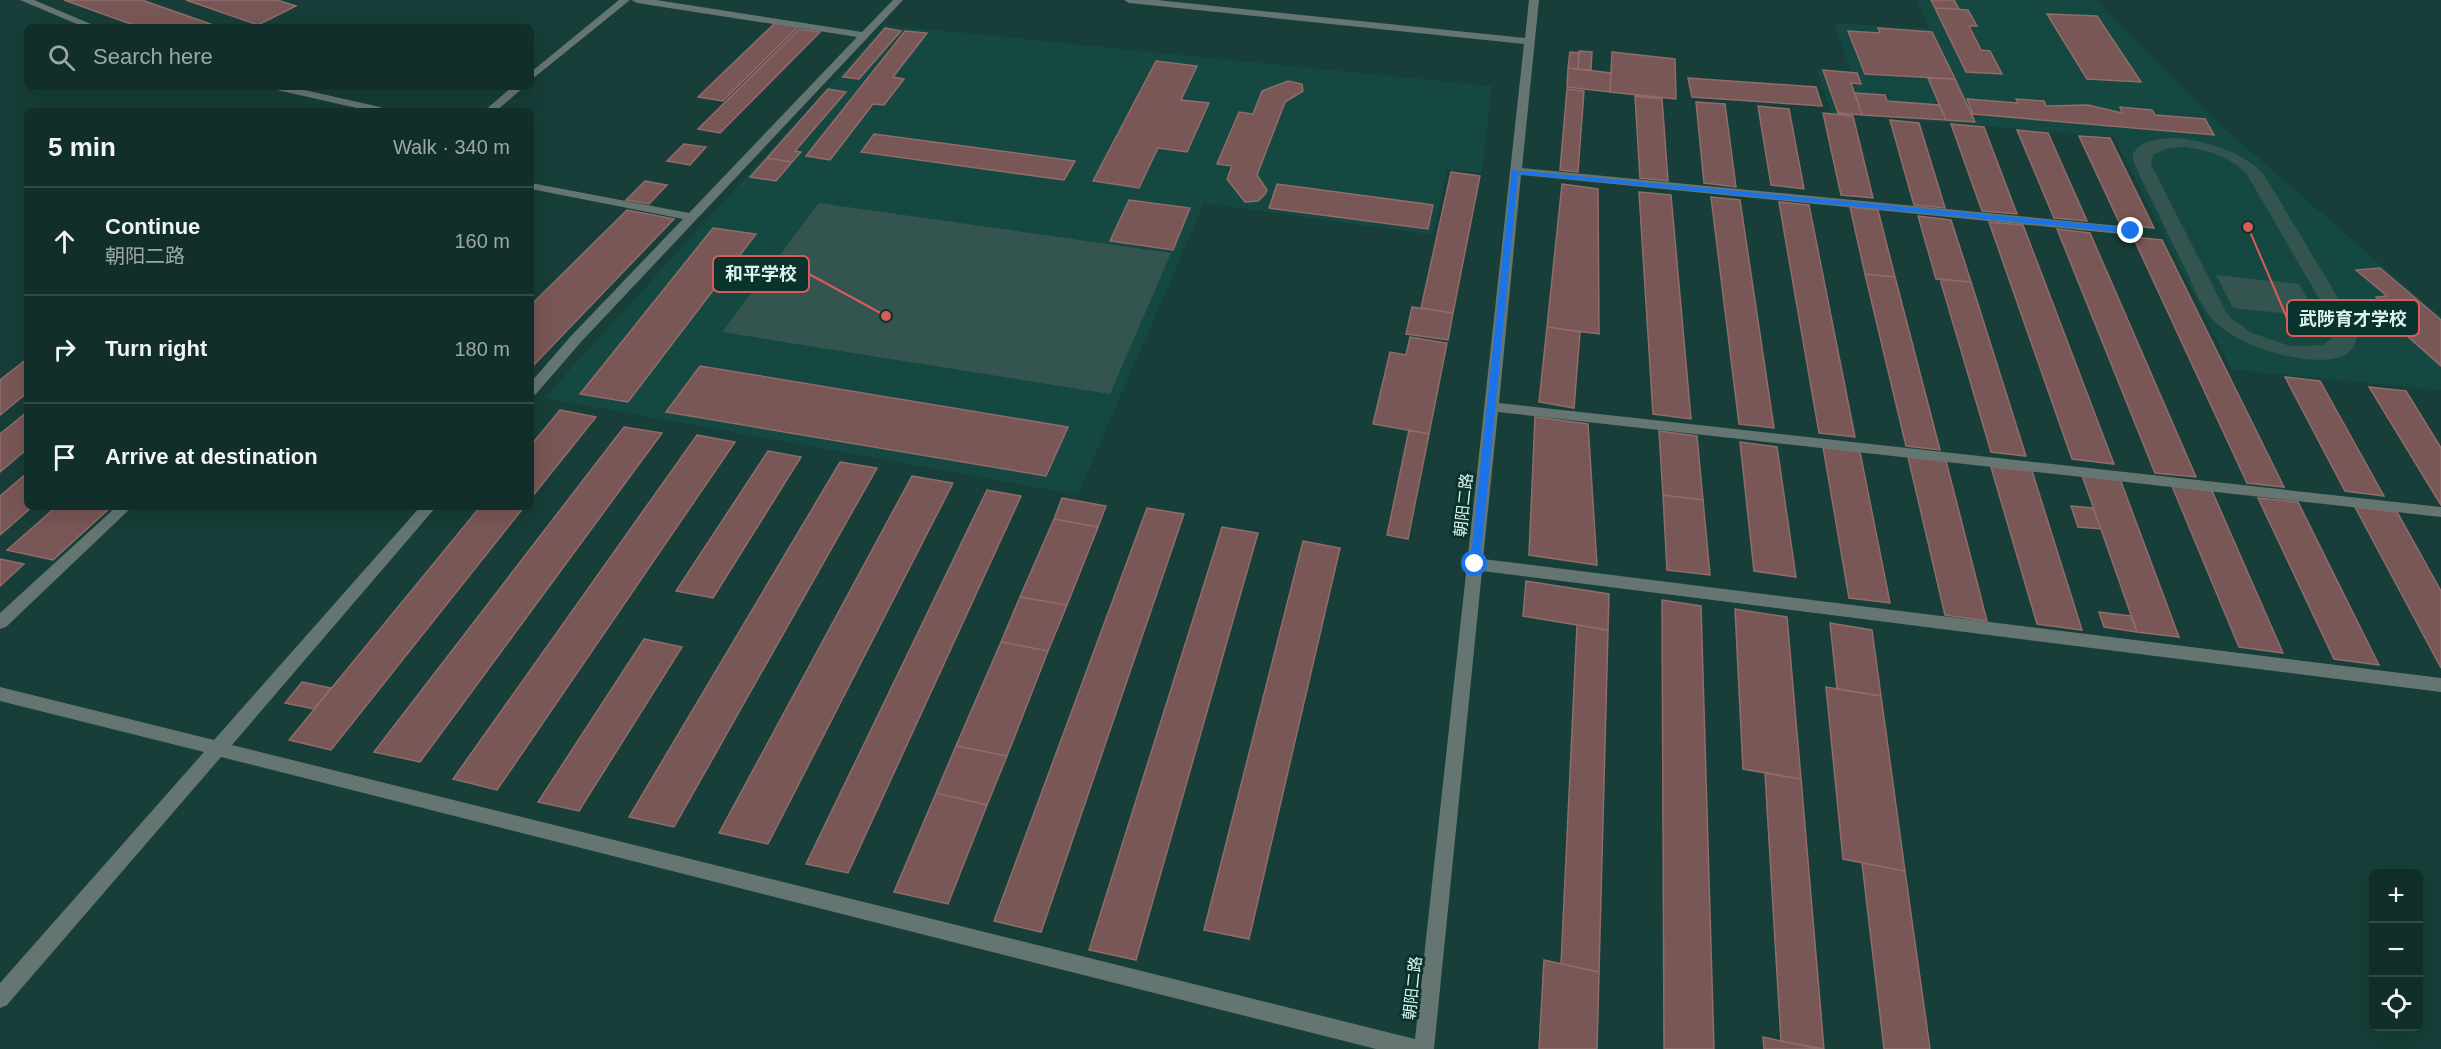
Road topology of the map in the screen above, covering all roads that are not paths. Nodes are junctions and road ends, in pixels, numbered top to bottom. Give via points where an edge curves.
1 (25, 0) edge
2 (625, 0) edge
3 (637, 0) edge
4 (898, 0) edge
5 (1129, 0) edge
6 (1534, 0) edge
7 (85, 24) edge
8 (865, 36) junction
9 (1529, 42) junction
10 (534, 75) edge
11 (290, 90) edge
12 (515, 90) edge
13 (371, 108) edge
14 (493, 108) edge
15 (1515, 171) junction
16 (534, 187) edge
17 (691, 217) junction
18 (2131, 231) dead end
19 (534, 388) edge
20 (1491, 407) junction
21 (121, 510) edge
22 (426, 510) edge
23 (2441, 512) edge
24 (1475, 564) junction
25 (0, 623) edge
26 (2441, 685) edge
27 (0, 694) edge
28 (219, 748) junction
29 (0, 998) edge
30 (1416, 1049) edge
31 (1424, 1049) edge

1 - 7 street
2 - 10 street
3 - 8 street
4 - 8 street
5 - 9 street
6 - 9 street, 朝阳二路
8 - 17 street
9 - 15 street, 朝阳二路
11 - 13 street
12 - 14 street
15 - 18 street
15 - 20 street, 朝阳二路
16 - 17 street
17 - 19 street
20 - 23 street
20 - 24 street, 朝阳二路
21 - 25 street
22 - 28 street
24 - 26 street
24 - 31 street, 朝阳二路
27 - 28 street
28 - 29 street
28 - 30 street

